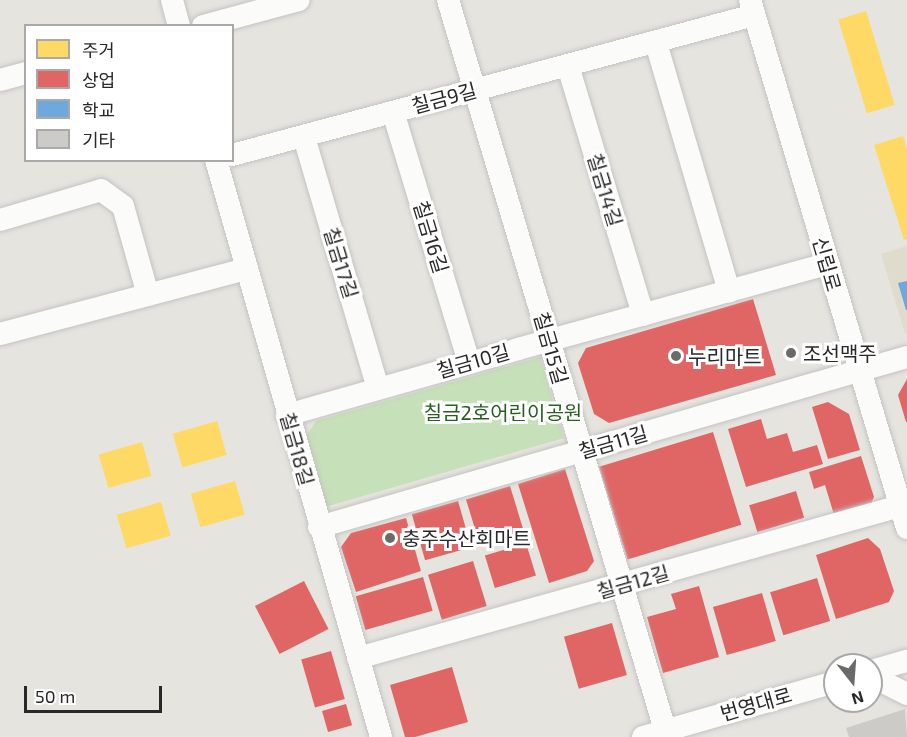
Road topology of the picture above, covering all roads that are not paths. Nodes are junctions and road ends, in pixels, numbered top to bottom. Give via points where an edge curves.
1 (172, 0) edge
2 (299, 0) edge
3 (448, 0) edge
4 (752, 7) edge
5 (178, 24) edge
6 (210, 24) edge
7 (656, 43) junction
8 (568, 66) junction
9 (24, 74) edge
10 (0, 80) edge
11 (475, 90) junction
12 (393, 112) junction
13 (304, 137) junction
14 (234, 154) edge
15 (217, 162) edge
16 (0, 220) edge
17 (827, 264) junction
18 (246, 269) junction
19 (729, 291) junction
20 (148, 295) junction
21 (643, 315) junction
22 (0, 334) edge
23 (548, 340) junction
24 (907, 357) edge
25 (469, 362) junction
26 (859, 371) junction
27 (378, 388) junction
28 (287, 415) junction
29 (581, 452) junction
30 (904, 505) edge
31 (319, 527) junction
32 (907, 528) edge
33 (621, 585) junction
34 (357, 658) junction
35 (907, 662) edge
36 (883, 669) edge
37 (883, 680) edge
38 (823, 685) edge
39 (907, 694) edge
40 (665, 730) junction
41 (381, 737) edge
42 (643, 737) edge

1 - 5 street
2 - 6 street
3 - 11 street, 칠금15길
4 - 7 street, 칠금9길
4 - 17 street, 신립로
7 - 8 street, 칠금9길
7 - 19 street
8 - 11 street, 칠금9길
8 - 21 street, 칠금14길
9 - 10 street
11 - 12 street, 칠금9길
11 - 23 street, 칠금15길
12 - 13 street, 칠금9길
12 - 25 street, 칠금16길
13 - 14 street, 칠금9길
13 - 27 street, 칠금17길
15 - 18 street, 칠금18길
16 - 20 street via 100,190 123,206
17 - 19 street, 칠금10길
17 - 26 street, 신립로
18 - 20 street
18 - 28 street, 칠금18길
19 - 21 street, 칠금10길
20 - 22 street
21 - 23 street, 칠금10길
23 - 25 street, 칠금10길
23 - 29 street, 칠금15길
24 - 26 street, 칠금11길
25 - 27 street, 칠금10길
26 - 29 street, 칠금11길
26 - 30 street, 신립로
27 - 28 street, 칠금10길
28 - 31 street, 칠금18길
29 - 31 street, 칠금11길
29 - 33 street, 칠금15길
30 - 32 street, 신립로
30 - 33 street, 칠금12길
31 - 34 street, 칠금18길
33 - 34 street, 칠금12길
33 - 40 street, 칠금15길
34 - 41 street, 칠금18길
35 - 36 street
37 - 39 street
38 - 40 street, 번영대로
40 - 42 street, 번영대로

